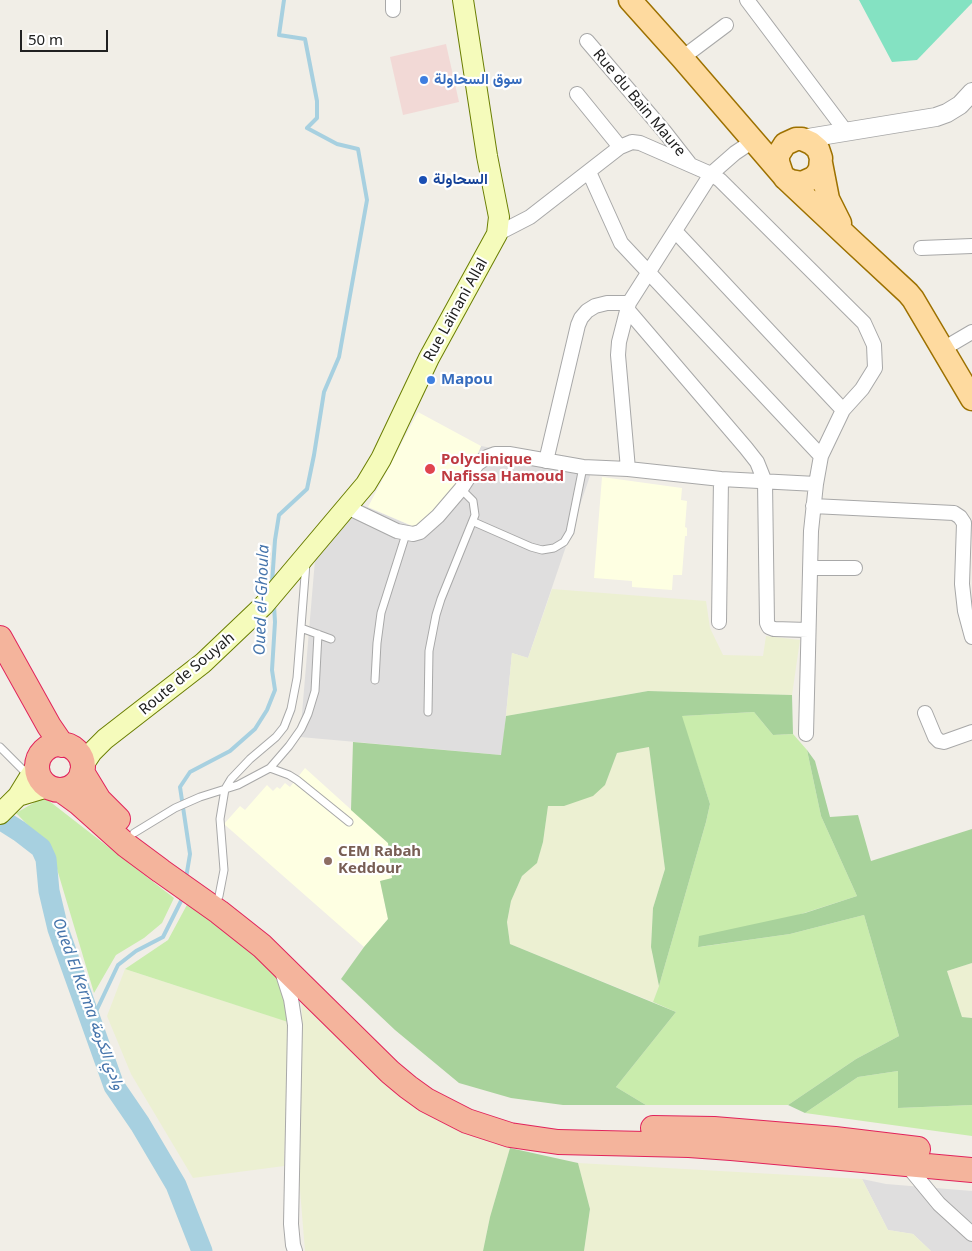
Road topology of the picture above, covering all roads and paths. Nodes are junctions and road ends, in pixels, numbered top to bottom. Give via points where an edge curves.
1 (463, 0) edge
2 (630, 0) edge
3 (748, 0) edge
4 (726, 24) dead end
5 (587, 41) dead end
6 (682, 58) junction
7 (577, 94) dead end
8 (968, 101) edge
9 (840, 134) junction
10 (797, 140) junction
11 (753, 141) junction
12 (620, 147) junction
13 (821, 161) junction
14 (691, 166) junction
15 (589, 172) junction
16 (712, 174) junction
17 (784, 176) junction
18 (676, 231) junction
19 (497, 234) junction
20 (852, 241) junction
21 (972, 246) edge
22 (921, 248) dead end
23 (648, 272) junction
24 (628, 306) junction
25 (972, 332) edge
26 (943, 349) junction
27 (972, 399) edge
28 (843, 410) junction
29 (821, 456) junction
30 (546, 461) junction
31 (583, 467) junction
32 (628, 469) junction
33 (721, 479) junction
34 (765, 482) junction
35 (816, 484) junction
36 (461, 489) junction
37 (813, 506) junction
38 (347, 507) junction
39 (474, 522) junction
40 (406, 534) junction
41 (306, 554) junction
42 (810, 568) junction
43 (855, 568) dead end
44 (284, 582) joint
45 (718, 622) dead end
46 (301, 628) junction
47 (808, 630) junction
48 (318, 634) junction
49 (972, 637) edge
50 (0, 638) edge
51 (331, 639) dead end
52 (0, 668) edge
53 (375, 680) dead end
54 (428, 712) dead end
55 (925, 713) dead end
56 (972, 732) edge
57 (806, 734) dead end
58 (105, 739) junction
59 (0, 747) edge
60 (50, 766) junction
61 (270, 768) junction
62 (82, 769) junction
63 (225, 789) junction
64 (1, 813) edge
65 (349, 822) dead end
66 (134, 833) junction
67 (165, 866) junction
68 (208, 893) junction
69 (278, 960) junction
70 (972, 1155) edge
71 (906, 1164) junction
72 (972, 1170) edge
73 (972, 1234) edge
74 (295, 1251) edge

1 - 19 main road, Rue Laïnani Allal via 499,218
2 - 6 main road
3 - 9 street
4 - 6 street
5 - 14 street, Rue du Bain Maure
6 - 11 main road
7 - 12 street
8 - 9 street via 947,113 924,120
9 - 10 street
9 - 13 street via 824,149
10 - 11 main road
10 - 13 main road via 815,146
10 - 17 main road via 781,149 778,155
11 - 16 street
11 - 17 main road
12 - 14 street via 632,142 640,143
12 - 15 street
13 - 17 main road via 817,174 808,182 796,183
13 - 20 main road via 828,199
14 - 16 street
15 - 19 street via 530,217
15 - 23 street via 620,244
16 - 18 street
16 - 28 street via 729,187 864,323 874,345 874,368 862,389
17 - 20 main road
18 - 23 street
18 - 28 street
19 - 38 main road, Rue Laïnani Allal via 429,358 382,460
20 - 26 main road via 913,299
21 - 22 street
23 - 24 street
23 - 29 street
24 - 30 street via 607,303 595,306 581,318
24 - 32 street via 618,355
24 - 34 street via 757,462
25 - 26 street
26 - 27 main road
28 - 29 street
29 - 35 street
30 - 31 street
30 - 36 street via 495,454 477,464
31 - 32 street
31 - 39 lane via 570,532 564,542 554,548 542,550 531,547
32 - 33 street
33 - 34 street
33 - 45 street
34 - 35 street
34 - 47 street via 767,623 774,630
35 - 37 street
36 - 39 lane via 475,507
36 - 40 street via 426,528
37 - 42 street
37 - 49 street via 954,513 960,517 964,523 962,584
38 - 40 street
38 - 41 main road, Rue Laïnani Allal
39 - 54 lane via 436,615 429,651
40 - 53 lane via 382,613
41 - 44 main road, Rue Laïnani Allal
41 - 46 lane
42 - 43 street
42 - 47 street
44 - 58 main road, Route de Souyah via 204,663
46 - 48 lane
46 - 63 lane via 296,691 288,719 276,737 250,759
47 - 57 street
48 - 51 lane
48 - 61 lane via 315,691 308,714 301,729
50 - 60 highway via 49,726
52 - 60 highway
55 - 56 street via 939,741
58 - 60 main road, Route de Souyah via 87,744
58 - 62 main road, Route de Souyah
59 - 60 lane
60 - 62 highway via 78,754
60 - 62 highway via 72,787 80,778
60 - 64 main road, Route de Souyah
60 - 67 highway via 73,798 116,836
61 - 63 lane
61 - 65 lane via 297,780
62 - 66 highway via 99,800
63 - 66 lane via 175,808
63 - 68 lane via 220,819 224,870
66 - 67 highway
67 - 68 highway
68 - 69 highway
68 - 70 highway via 254,920 291,952 416,1073 453,1097 493,1114 557,1127 714,1129
69 - 71 highway via 408,1087 446,1112 488,1129 558,1142 698,1146
69 - 74 street via 291,999 295,1025 291,1224
71 - 72 highway
71 - 73 street via 939,1204

